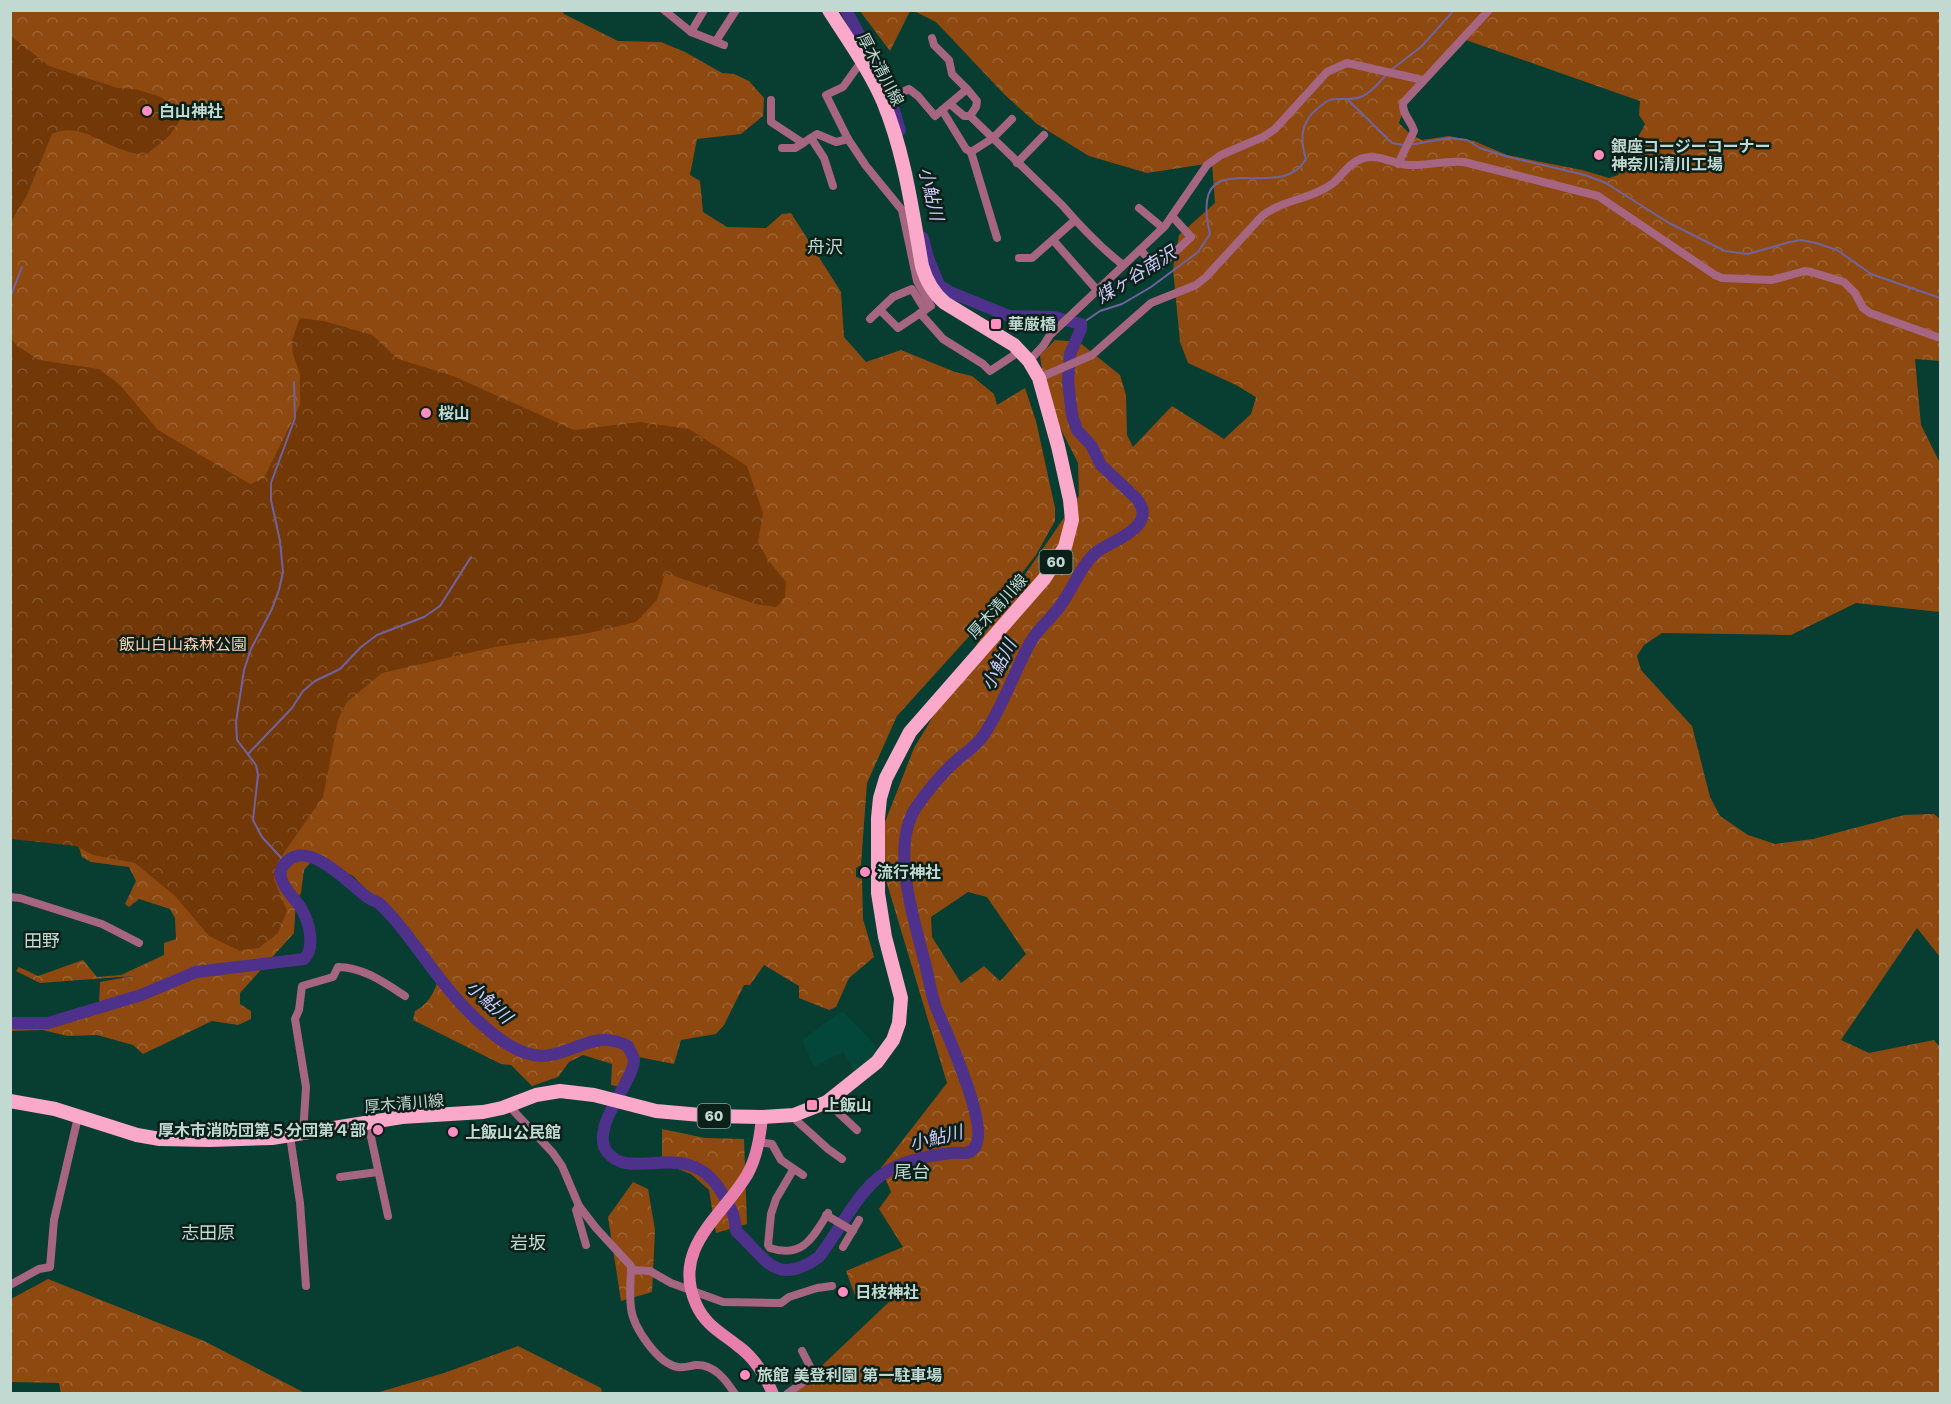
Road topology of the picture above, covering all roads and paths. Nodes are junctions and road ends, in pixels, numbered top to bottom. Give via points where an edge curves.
1 (704, 10) edge
2 (736, 10) edge
3 (829, 10) edge
4 (1489, 10) edge
5 (664, 11) edge
6 (691, 32) junction
7 (932, 38) dead end
8 (861, 62) junction
9 (1423, 80) junction
10 (967, 90) junction
11 (771, 100) dead end
12 (885, 100) junction
13 (950, 104) junction
14 (942, 110) junction
15 (970, 116) junction
16 (1012, 119) dead end
17 (1044, 135) dead end
18 (811, 138) junction
19 (993, 138) junction
20 (848, 139) junction
21 (803, 143) junction
22 (782, 148) dead end
23 (971, 152) junction
24 (1017, 163) junction
25 (1398, 164) junction
26 (833, 186) dead end
27 (1139, 208) dead end
28 (1172, 216) junction
29 (1074, 220) junction
30 (1163, 228) junction
31 (997, 238) dead end
32 (1053, 240) junction
33 (1140, 250) junction
34 (1019, 258) dead end
35 (918, 266) junction
36 (1124, 266) junction
37 (1094, 292) junction
38 (880, 310) junction
39 (923, 312) junction
40 (870, 319) dead end
41 (1941, 338) edge
42 (1024, 356) junction
43 (1039, 378) junction
44 (10, 897) edge
45 (139, 943) dead end
46 (405, 996) dead end
47 (10, 1101) edge
48 (827, 1102) junction
49 (508, 1105) junction
50 (798, 1114) junction
51 (78, 1117) junction
52 (762, 1117) junction
53 (368, 1123) junction
54 (857, 1130) dead end
55 (297, 1135) junction
56 (766, 1141) junction
57 (842, 1159) dead end
58 (793, 1170) junction
59 (378, 1172) junction
60 (803, 1175) dead end
61 (340, 1177) dead end
62 (579, 1206) junction
63 (388, 1216) dead end
64 (859, 1220) dead end
65 (852, 1230) junction
66 (586, 1245) dead end
67 (843, 1247) dead end
68 (631, 1270) junction
69 (10, 1285) edge
70 (306, 1286) dead end
71 (832, 1286) dead end
72 (692, 1291) junction
73 (802, 1351) dead end
74 (735, 1394) edge
75 (773, 1394) edge
76 (787, 1394) edge

1 - 6 street
2 - 6 street via 720,43
3 - 8 main road, 厚木清川線 / 60
4 - 9 street
5 - 6 street
7 - 10 street via 949,60 952,74
8 - 12 main road, 厚木清川線 / 60
8 - 20 street via 843,87 826,96
9 - 25 street via 1403,103 1402,109 1414,131
9 - 28 street via 1347,63 1327,72 1275,129 1208,165
10 - 13 street
10 - 15 street via 976,101
11 - 21 street via 771,122
12 - 14 street via 909,89 935,116
12 - 35 main road, 厚木清川線 / 60 via 901,155
13 - 14 street
13 - 15 street via 964,116
14 - 23 street
15 - 19 street
16 - 19 street
17 - 24 street
18 - 20 street via 817,134 836,142
18 - 21 street
18 - 26 street via 824,158
19 - 23 street
19 - 24 street
20 - 35 street via 902,210
21 - 22 street via 795,148
23 - 31 street
24 - 29 street
25 - 41 street via 1464,162 1598,196 1722,278 1772,280 1812,272 1844,282 1870,313
25 - 43 street via 1377,157 1364,158 1333,184 1272,208 1196,285 1151,303 1087,358
27 - 30 street
28 - 30 street
28 - 33 street via 1191,237 1158,268
29 - 32 street
29 - 36 street
30 - 33 street
32 - 34 street via 1032,258
32 - 37 street
33 - 36 street
35 - 39 street via 917,281 931,306
35 - 42 main road, 厚木清川線 / 60 via 945,303 1014,345
36 - 37 street
37 - 42 street via 1043,346
38 - 39 street via 898,328
38 - 39 street via 893,297 912,289
38 - 40 street
39 - 42 street via 943,339 990,371
42 - 43 main road, 厚木清川線 / 60
43 - 48 main road, 厚木清川線 / 60 via 1070,500 1068,540 1044,579 910,732 886,778 878,818 878,893 901,998 899,1023 893,1040 877,1062
44 - 45 street via 102,924
46 - 55 street via 361,970 347,967 338,967 333,977 302,986 295,1019 306,1087
47 - 51 main road, 厚木清川線 / 60
48 - 50 main road, 60
48 - 54 street
49 - 52 main road, 厚木清川線 / 60 via 560,1091 673,1113
49 - 53 main road, 厚木清川線 / 60 via 473,1114 402,1117
49 - 62 street via 559,1161
50 - 52 main road, 厚木清川線 / 60
50 - 57 street via 796,1121
51 - 55 main road, 厚木清川線 / 60 via 160,1139
51 - 69 street via 54,1220 50,1267
52 - 56 street
53 - 55 main road, 厚木清川線 / 60
53 - 59 street
55 - 70 street
56 - 58 street
56 - 72 street via 735,1192 700,1237 692,1258
58 - 60 street
58 - 65 street via 771,1214 770,1248 793,1251 802,1247 828,1215
59 - 61 street
59 - 63 street
62 - 66 street via 576,1210
62 - 68 street
64 - 65 street
65 - 67 street
68 - 72 street via 650,1271
68 - 74 street via 632,1312 660,1358 680,1368 710,1367
71 - 72 street via 789,1297 781,1303 723,1302
72 - 75 street via 705,1320 752,1358
73 - 76 street via 814,1374

